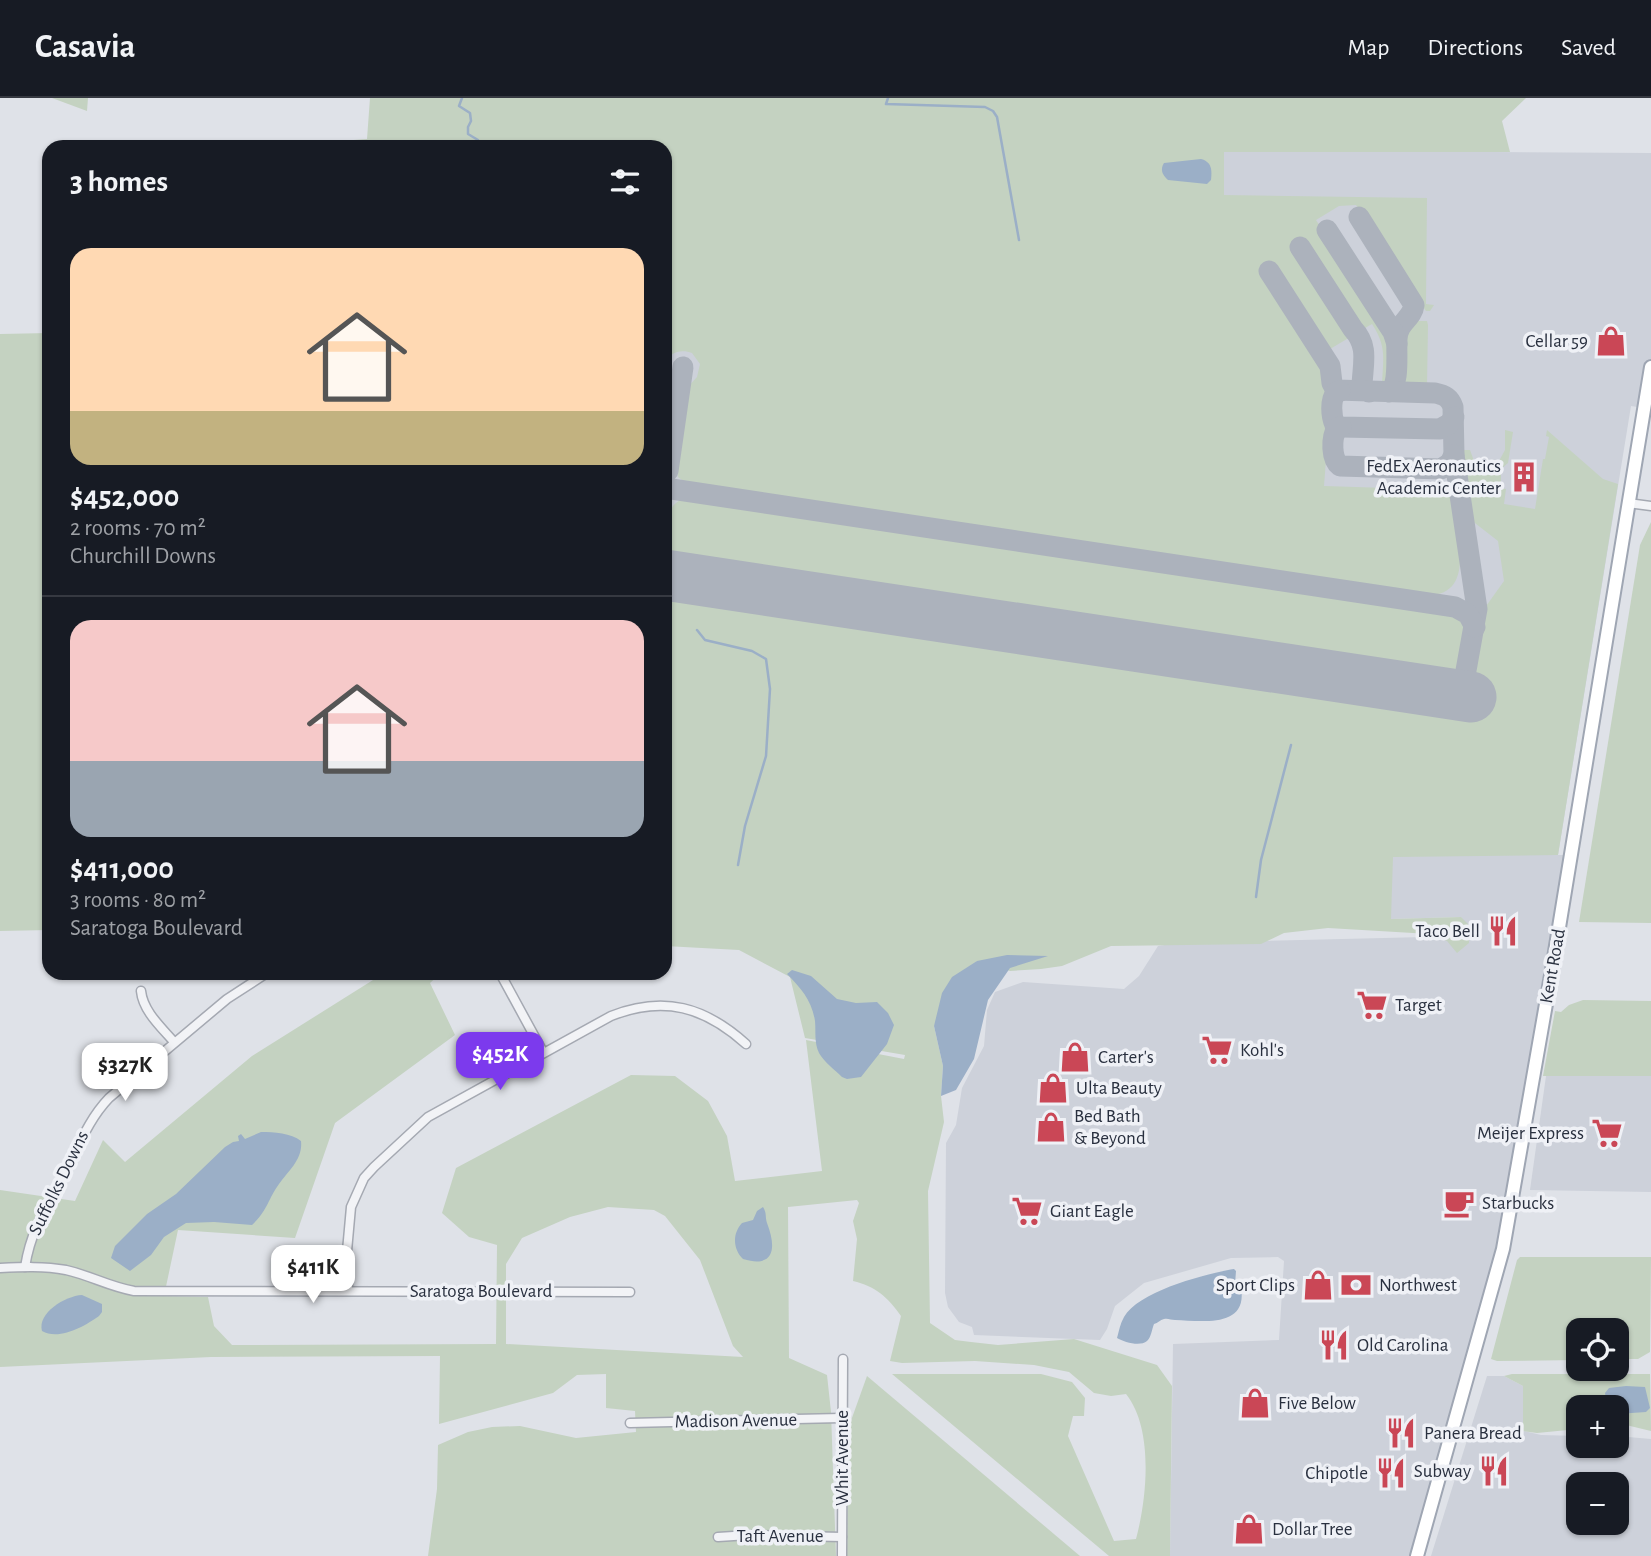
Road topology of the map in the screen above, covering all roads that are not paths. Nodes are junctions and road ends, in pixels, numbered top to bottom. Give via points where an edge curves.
1 (1650, 373) edge
2 (1628, 503) junction
3 (1651, 506) edge
4 (256, 980) edge
5 (504, 980) edge
6 (141, 991) dead end
7 (174, 1042) junction
8 (746, 1044) dead end
9 (543, 1052) junction
10 (25, 1267) junction
11 (0, 1268) edge
12 (348, 1290) junction
13 (630, 1292) dead end
14 (843, 1359) dead end
15 (841, 1418) junction
16 (630, 1423) dead end
17 (718, 1537) dead end
18 (842, 1537) junction
19 (842, 1556) edge
20 (1417, 1556) edge

1 - 2 main road, Kent Road
2 - 3 street
2 - 20 main road, Kent Road via 1503,1249
4 - 7 street, Suffolks Downs
5 - 9 street
6 - 7 street via 142,1001
7 - 10 street, Suffolks Downs via 93,1116 34,1228
8 - 9 street via 702,1013 651,1005 611,1016
9 - 12 street via 428,1117 364,1178 348,1222
10 - 11 street, Saratoga Boulevard
10 - 12 street, Saratoga Boulevard via 65,1270 134,1291
12 - 13 street, Saratoga Boulevard
14 - 15 street, Whit Avenue
15 - 16 street, Madison Avenue
15 - 18 street, Whit Avenue
17 - 18 street, Taft Avenue
18 - 19 street, Whit Avenue

